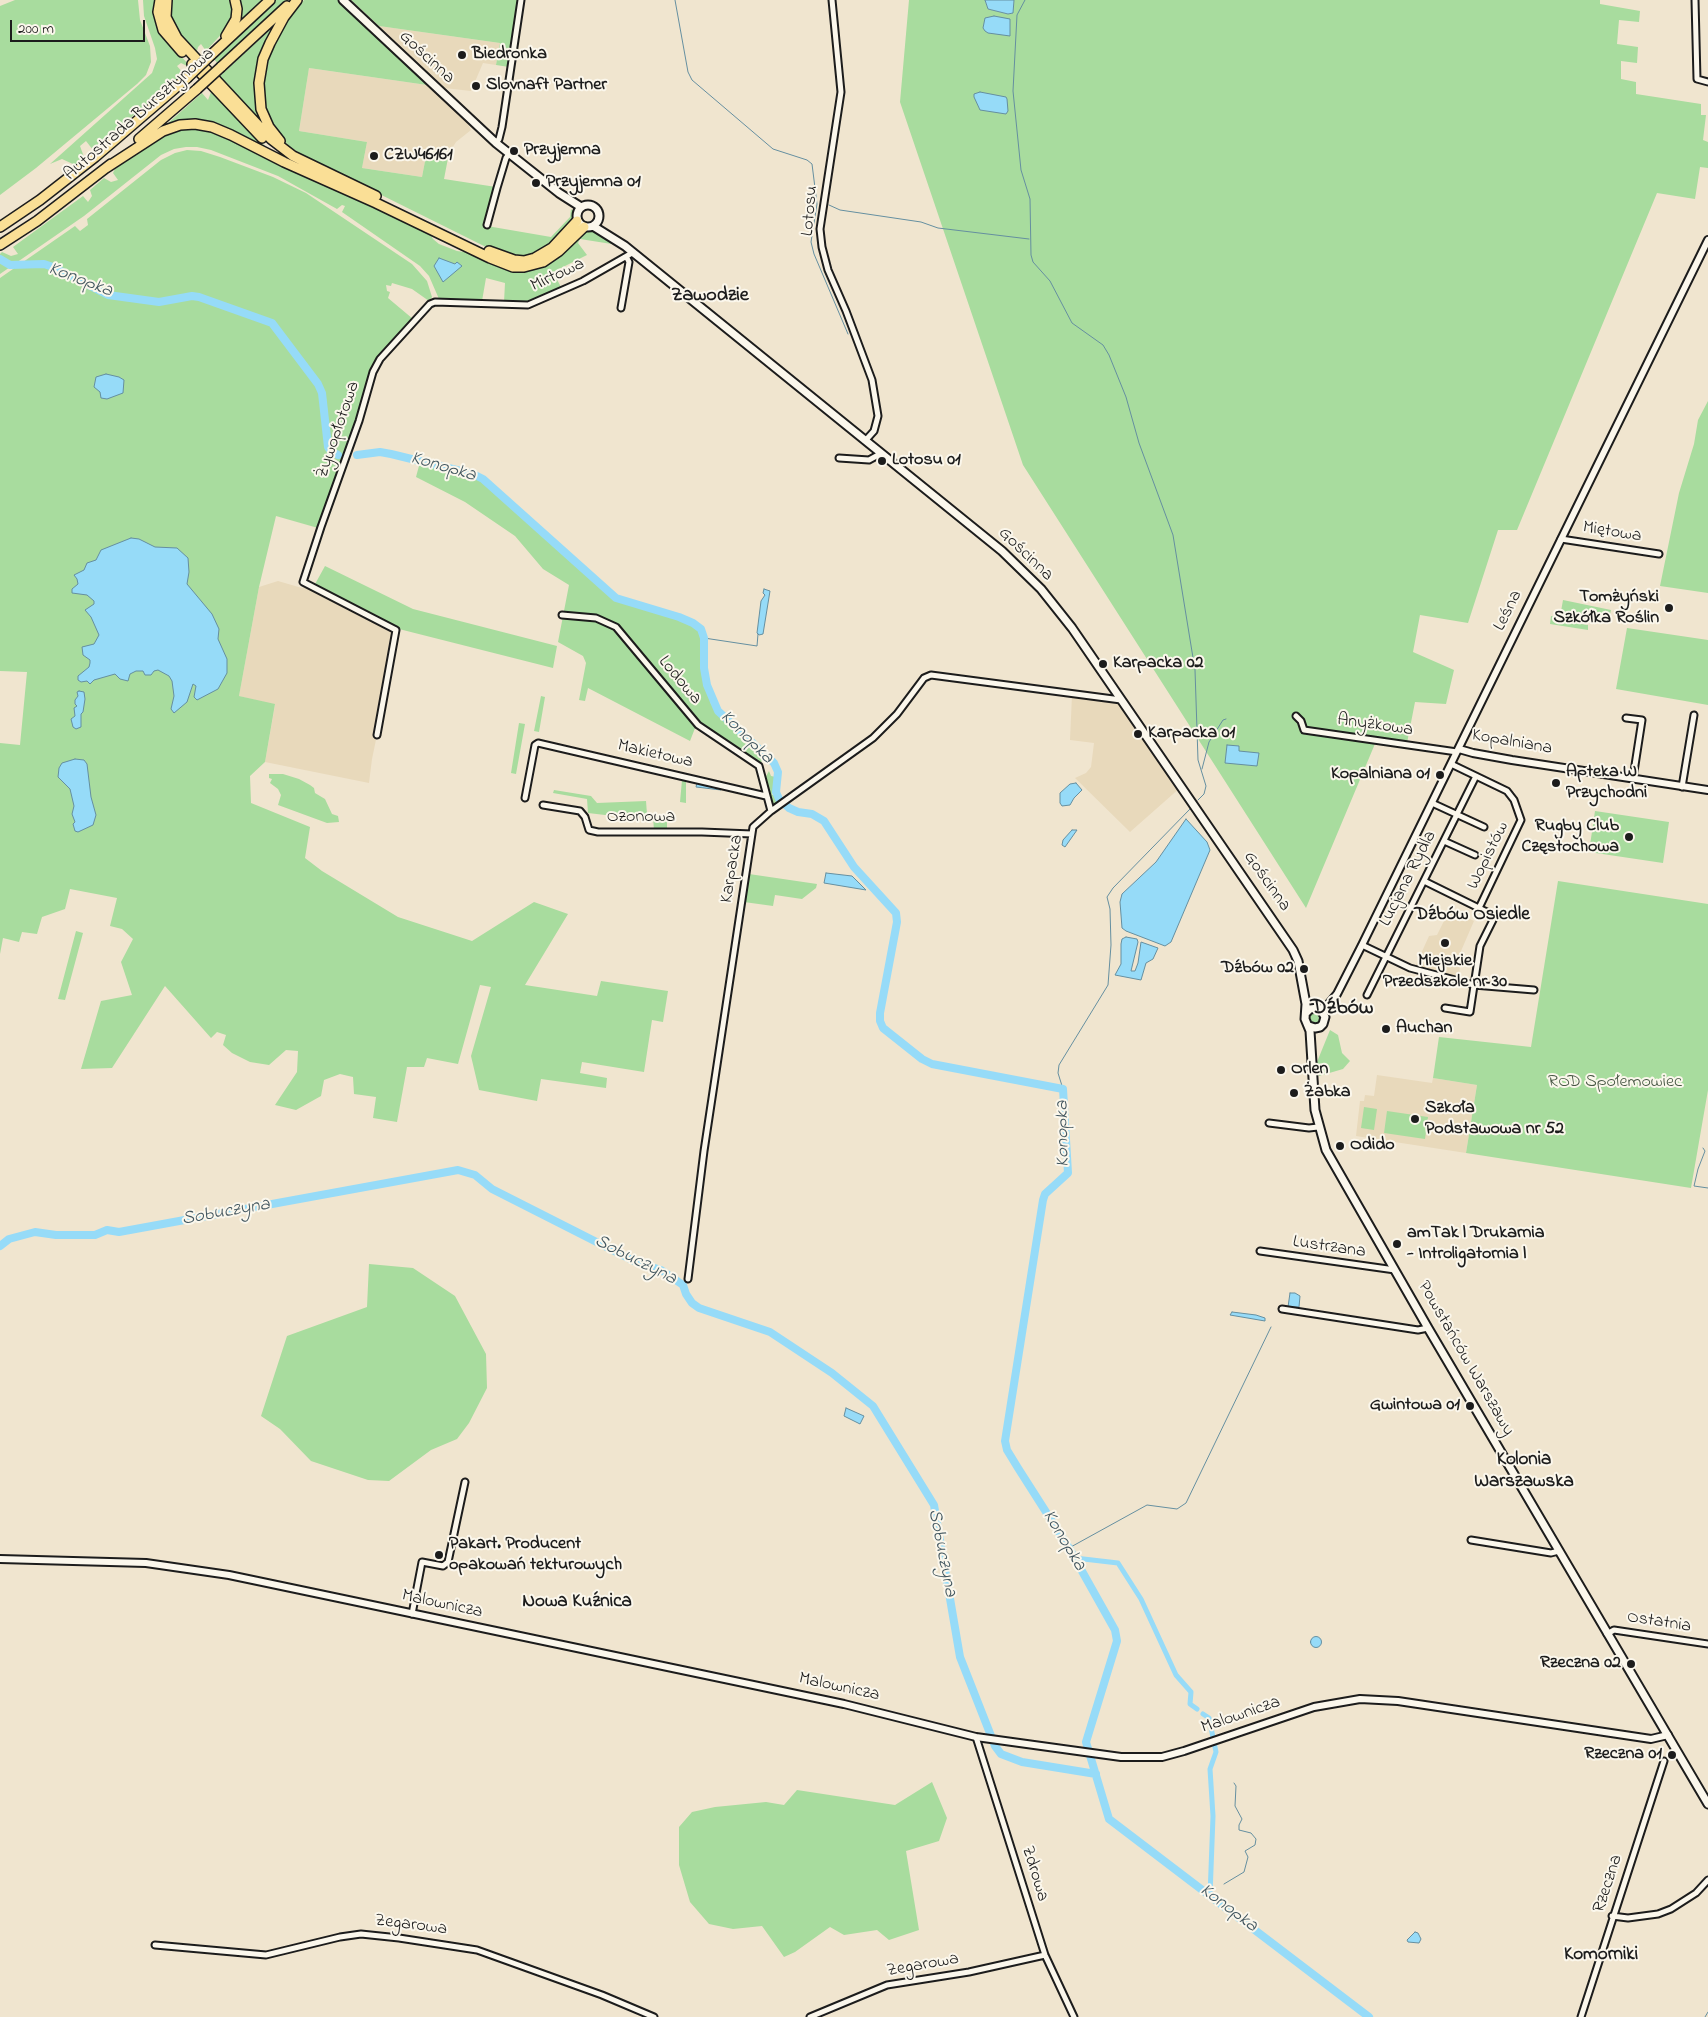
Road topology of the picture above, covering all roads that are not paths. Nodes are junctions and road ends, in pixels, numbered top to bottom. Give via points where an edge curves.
1 (160, 0) edge
2 (167, 0) edge
3 (235, 0) edge
4 (270, 0) edge
5 (293, 0) edge
6 (297, 0) edge
7 (343, 0) edge
8 (521, 0) edge
9 (832, 0) edge
10 (1695, 0) edge
11 (211, 56) junction
12 (1708, 82) edge
13 (496, 143) junction
14 (509, 154) junction
15 (304, 165) junction
16 (106, 168) junction
17 (580, 217) junction
18 (598, 220) junction
19 (487, 226) dead end
20 (593, 226) junction
21 (0, 227) edge
22 (614, 238) junction
23 (1708, 240) edge
24 (0, 245) edge
25 (630, 255) junction
26 (430, 304) joint
27 (621, 308) dead end
28 (865, 441) junction
29 (880, 454) junction
30 (839, 458) dead end
31 (1561, 539) junction
32 (1659, 554) dead end
33 (562, 614) dead end
34 (1121, 700) junction
35 (1694, 715) dead end
36 (1296, 716) dead end
37 (1626, 718) dead end
38 (377, 735) dead end
39 (1458, 751) junction
40 (1451, 764) junction
41 (1476, 776) junction
42 (1634, 778) junction
43 (1682, 787) junction
44 (1708, 790) edge
45 (766, 796) junction
46 (525, 798) dead end
47 (1432, 803) junction
48 (543, 805) dead end
49 (771, 811) junction
50 (1457, 814) junction
51 (1484, 827) dead end
52 (752, 834) junction
53 (1444, 841) junction
54 (1475, 856) dead end
55 (1424, 880) junction
56 (1479, 908) junction
57 (1362, 945) junction
58 (1386, 956) junction
59 (1474, 985) junction
60 (1534, 990) dead end
61 (1337, 994) junction
62 (1367, 995) dead end
63 (1445, 1008) dead end
64 (1313, 1010) junction
65 (1325, 1016) junction
66 (1309, 1026) junction
67 (1317, 1028) junction
68 (1311, 1045) junction
69 (1269, 1123) dead end
70 (1318, 1127) junction
71 (1260, 1251) dead end
72 (1395, 1270) junction
73 (688, 1279) dead end
74 (1282, 1309) dead end
75 (1428, 1328) junction
76 (465, 1482) dead end
77 (1471, 1540) dead end
78 (1559, 1551) junction
79 (0, 1559) edge
80 (412, 1614) junction
81 (1607, 1634) junction
82 (1708, 1644) edge
83 (1668, 1735) junction
84 (976, 1737) junction
85 (1664, 1760) dead end
86 (1708, 1804) edge
87 (1708, 1880) edge
88 (1612, 1916) junction
89 (155, 1945) dead end
90 (1045, 1955) junction
91 (654, 2017) edge
92 (810, 2017) edge
93 (1074, 2017) edge
94 (1581, 2017) edge

1 - 15 highway via 160,20 167,36 262,139 279,153
2 - 15 highway via 166,18 177,38 271,139
3 - 11 highway via 237,9 233,26
4 - 11 highway, Autostrada Bursztynowa
5 - 16 highway, Autostrada Bursztynowa, bridge via 198,89
6 - 15 highway via 270,43 261,70 260,96 264,118 274,134
7 - 13 main road, Gościnna
8 - 13 street via 502,127
9 - 28 street, Lotosu via 841,92 820,229 828,270 872,380 878,416 874,431
10 - 12 street via 1697,79
11 - 21 highway, Autostrada Bursztynowa, bridge via 73,175
13 - 14 main road, Gościnna
14 - 17 main road, Gościnna via 559,193
14 - 19 street
15 - 16 highway via 284,162 231,135 195,124 163,131
15 - 17 highway via 492,253 514,260 529,260 546,252 569,232
16 - 24 highway, Autostrada Bursztynowa
17 - 18 main road, Gościnna via 587,205 593,206 599,214
17 - 20 main road
18 - 20 main road
18 - 22 main road, Gościnna
20 - 22 main road, Gościnna
22 - 25 main road, Gościnna
23 - 31 street, Leśna
25 - 26 street, Mirtowa via 528,305 438,301
25 - 27 street
25 - 28 main road, Gościnna
26 - 38 street, Żywopłotowa via 380,359 374,372 303,582 396,630
28 - 29 main road, Gościnna
29 - 30 street via 869,460
29 - 34 main road, Gościnna via 1022,569 1059,612
31 - 32 street, Miętowa
31 - 39 street, Leśna
33 - 45 street, Lodowa via 596,618 616,627 698,725 759,766
34 - 49 street, Karpacka via 931,675 924,678 897,714 873,738
34 - 64 main road, Gościnna via 1288,940
35 - 43 street
36 - 39 street, Anyżkowa via 1304,730
37 - 42 street via 1642,720
39 - 40 street, Leśna
39 - 42 street, Kopalniana
40 - 41 street, Wopistów
40 - 47 street, Leśna
41 - 50 street, Lucjana Rydla
41 - 56 street, Wopistów via 1508,791 1521,820
42 - 43 street, Kopalniana
43 - 44 street, Kopalniana
45 - 46 street, Makietowa via 538,743
45 - 49 street, Lodowa
47 - 50 street
47 - 57 street, Leśna
48 - 52 street, Ozonowa via 580,811 589,830 598,832
49 - 52 street, Karpacka via 756,822
50 - 51 street
50 - 53 street, Lucjana Rydla
52 - 73 street, Karpacka
53 - 54 street
53 - 55 street, Lucjana Rydla
55 - 56 street
55 - 58 street, Lucjana Rydla
56 - 59 street via 1495,916 1480,946
57 - 58 street
57 - 61 street, Leśna
58 - 59 street via 1410,968
58 - 62 street, Lucjana Rydla
59 - 60 street
59 - 63 street via 1470,1012
61 - 64 street, Leśna via 1326,1007
61 - 65 street, Leśna
64 - 65 main road
64 - 66 main road via 1305,1019
65 - 67 main road via 1323,1024
66 - 67 main road
66 - 68 main road, Powstańców Warszawy
67 - 68 main road, Powstańców Warszawy
68 - 70 main road, Powstańców Warszawy via 1312,1092
69 - 70 street
70 - 72 main road, Powstańców Warszawy via 1326,1150
71 - 72 street, Lustrzana
72 - 75 main road, Powstańców Warszawy
74 - 75 street via 1418,1330
75 - 78 main road, Powstańców Warszawy
76 - 80 street via 448,1562 443,1566 422,1562
77 - 78 street via 1551,1553
78 - 81 main road, Powstańców Warszawy
79 - 80 street, Malownicza via 146,1563 190,1568
80 - 84 street, Malownicza via 844,1704
81 - 82 street, Ostatnia via 1614,1630
81 - 83 main road, Powstańców Warszawy
83 - 84 street, Malownicza via 1651,1739 1398,1701 1360,1700 1324,1704 1162,1757 1135,1758
83 - 86 main road, Powstańców Warszawy
84 - 90 street, Zdrowa
85 - 88 street, Rzeczna
87 - 88 street via 1696,1893 1658,1914 1634,1918
88 - 94 street, Rzeczna
89 - 91 street, Zegarowa via 266,1955 361,1934 399,1938 477,1950
90 - 92 street, Zegarowa via 969,1972 886,1985
90 - 93 street, Zdrowa

